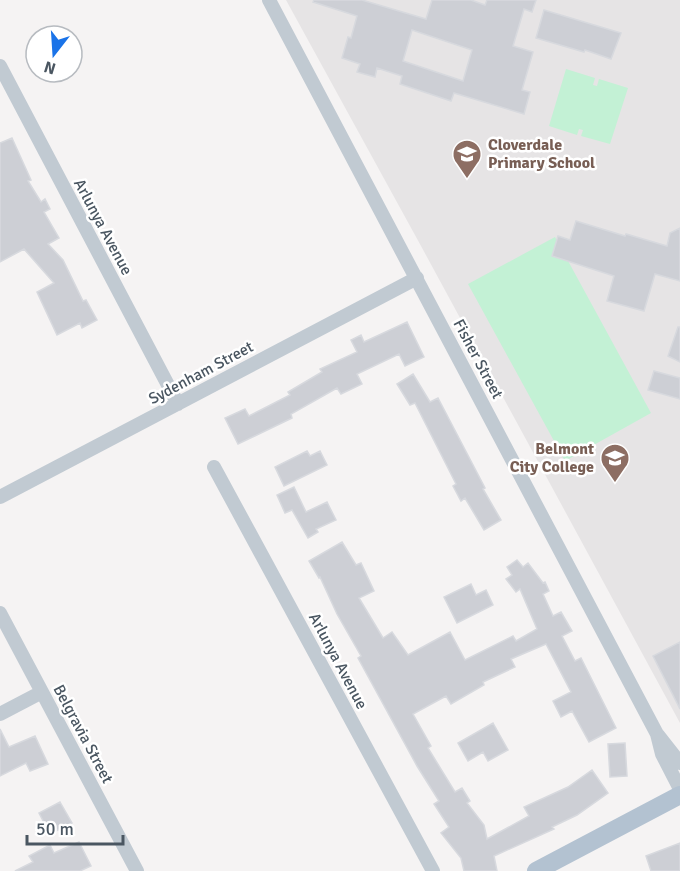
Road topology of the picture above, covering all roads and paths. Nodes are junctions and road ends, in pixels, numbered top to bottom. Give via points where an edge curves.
1 (269, 0) edge
2 (0, 66) edge
3 (417, 278) junction
4 (178, 404) junction
5 (214, 467) dead end
6 (0, 497) edge
7 (0, 613) edge
8 (42, 692) junction
9 (0, 714) edge
10 (657, 734) junction
11 (680, 763) edge
12 (680, 789) edge
13 (680, 795) edge
14 (680, 808) edge
15 (135, 870) edge
16 (433, 871) edge
17 (536, 871) edge
18 (559, 871) edge

1 - 3 street, Fisher Street
2 - 4 street, Arlunya Avenue
3 - 4 street, Sydenham Street
3 - 10 street, Fisher Street
4 - 6 street, Sydenham Street
5 - 16 street, Arlunya Avenue
7 - 8 street, Belgravia Street
8 - 9 street
8 - 15 street, Belgravia Street
10 - 11 street, Fisher Street
10 - 12 street, Fisher Street via 662,754
13 - 17 main road
14 - 18 main road

